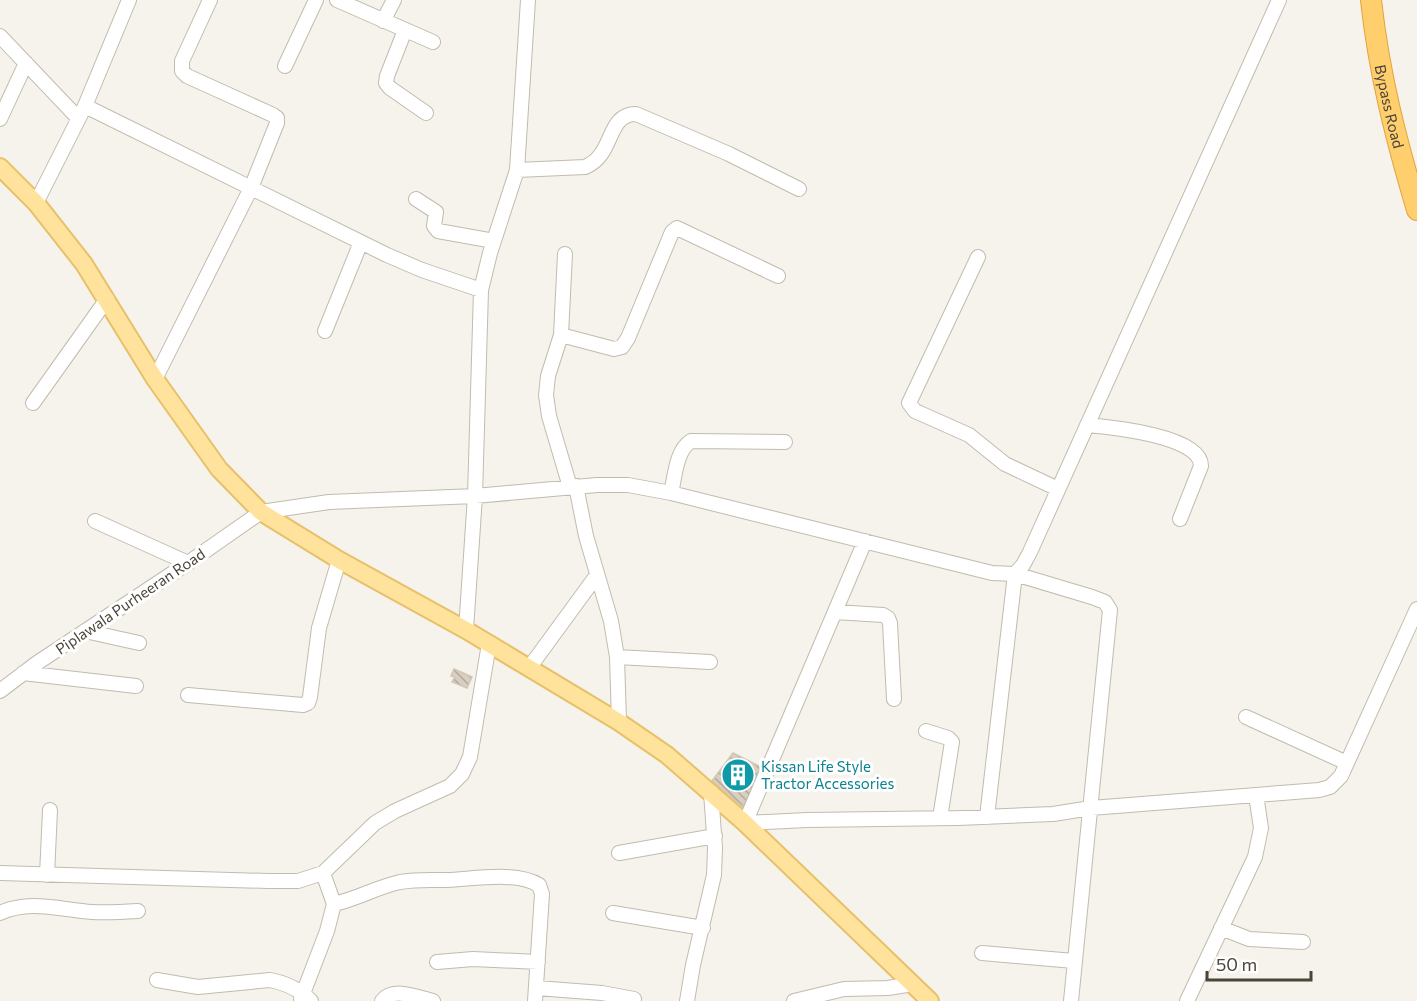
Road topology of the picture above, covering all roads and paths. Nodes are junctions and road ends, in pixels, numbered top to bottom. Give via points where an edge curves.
1 (129, 0) edge
2 (210, 0) edge
3 (316, 0) edge
4 (338, 0) edge
5 (394, 0) edge
6 (528, 0) edge
7 (1280, 0) edge
8 (1371, 0) edge
9 (383, 21) junction
10 (405, 30) junction
11 (0, 36) edge
12 (433, 42) dead end
13 (26, 63) junction
14 (285, 66) dead end
15 (82, 112) junction
16 (426, 113) dead end
17 (0, 119) edge
18 (0, 167) edge
19 (517, 170) junction
20 (251, 188) junction
21 (800, 189) dead end
22 (416, 199) dead end
23 (36, 203) junction
24 (1417, 210) edge
25 (494, 241) junction
26 (361, 242) junction
27 (565, 254) dead end
28 (978, 257) dead end
29 (778, 276) dead end
30 (481, 290) junction
31 (107, 299) junction
32 (325, 331) dead end
33 (561, 335) junction
34 (156, 379) junction
35 (33, 403) dead end
36 (1087, 425) junction
37 (785, 442) dead end
38 (573, 487) junction
39 (1058, 489) junction
40 (671, 493) junction
41 (475, 496) junction
42 (261, 512) junction
43 (1180, 519) dead end
44 (95, 521) dead end
45 (865, 541) junction
46 (339, 560) junction
47 (188, 563) junction
48 (1015, 574) junction
49 (597, 575) junction
50 (1417, 609) edge
51 (835, 612) junction
52 (466, 630) junction
53 (85, 631) junction
54 (139, 644) dead end
55 (489, 645) junction
56 (617, 657) junction
57 (710, 662) dead end
58 (529, 669) junction
59 (23, 673) junction
60 (136, 686) dead end
61 (0, 691) edge
62 (188, 694) dead end
63 (894, 699) dead end
64 (1246, 717) dead end
65 (619, 722) junction
66 (926, 732) dead end
67 (1347, 763) junction
68 (711, 792) junction
69 (1256, 795) junction
70 (1091, 808) junction
71 (50, 810) dead end
72 (987, 817) junction
73 (940, 818) junction
74 (745, 823) junction
75 (715, 837) junction
76 (619, 853) dead end
77 (0, 873) edge
78 (323, 873) junction
79 (47, 875) junction
80 (334, 904) junction
81 (138, 911) dead end
82 (0, 913) edge
83 (613, 914) dead end
84 (703, 928) junction
85 (1221, 928) junction
86 (1302, 942) dead end
87 (982, 953) dead end
88 (1074, 961) junction
89 (437, 962) dead end
90 (538, 962) junction
91 (157, 980) dead end
92 (913, 984) junction
93 (536, 994) edge
94 (305, 998) edge
95 (634, 999) dead end
96 (382, 1001) edge
97 (433, 1001) edge
98 (687, 1001) edge
99 (794, 1001) edge
100 (930, 1001) edge
101 (1071, 1001) edge
102 (1187, 1001) edge

1 - 15 street
2 - 20 street via 182,61 182,71 277,118
3 - 14 street
4 - 9 street
5 - 9 street
6 - 19 street
7 - 36 street
8 - 24 highway, Bypass Road via 1386,97
9 - 10 street
10 - 12 street
10 - 16 street via 386,83
11 - 13 street
13 - 15 street
13 - 17 street
15 - 20 street
15 - 23 street
18 - 23 main road
19 - 21 street via 596,163 620,118 636,114
19 - 25 street
20 - 26 street
20 - 34 street
22 - 25 street via 436,212 434,226 438,231
23 - 31 main road
25 - 30 street
26 - 30 street via 422,270
26 - 32 street
27 - 33 street
28 - 39 street via 909,403 915,411 969,435 1005,464
29 - 33 street via 677,228 622,347 614,349
30 - 41 street
31 - 34 main road
31 - 35 street
33 - 38 street via 546,394 549,416
34 - 42 main road via 219,468
36 - 39 street
36 - 43 street via 1160,436 1197,454 1201,466
37 - 40 street via 691,441 680,453
38 - 40 street via 628,485
38 - 41 street
38 - 49 street
39 - 48 street via 1030,552
40 - 45 street
41 - 42 street via 329,502
41 - 52 street
42 - 46 main road
42 - 47 street, Piplawala Purheeran Road
44 - 47 street
45 - 48 street via 992,573
45 - 51 street
46 - 52 main road
46 - 62 street via 319,628 308,703
47 - 53 street, Piplawala Purheeran Road
48 - 70 street via 1092,597 1105,602 1110,610
48 - 72 street
49 - 56 street
49 - 58 street
50 - 67 street
51 - 63 street via 888,618
51 - 74 street
52 - 55 main road
53 - 54 street
53 - 59 street, Piplawala Purheeran Road
55 - 58 main road
55 - 78 street via 470,757 462,774 450,786 375,823
56 - 57 street
56 - 65 street
58 - 65 main road
59 - 60 street
59 - 61 street, Piplawala Purheeran Road
64 - 67 street
65 - 68 main road
66 - 73 street via 952,742
67 - 69 street via 1330,787
68 - 74 main road
68 - 75 street
69 - 70 street
69 - 85 street via 1261,828 1255,857
70 - 72 street
70 - 88 street
71 - 79 street
72 - 73 street
73 - 74 street
74 - 92 main road
75 - 76 street
75 - 84 street via 714,875
77 - 79 street
78 - 79 street via 278,881
78 - 80 street
80 - 90 street via 400,882 488,878 531,881 539,885 542,894
80 - 94 street
81 - 82 street via 91,912 26,906
83 - 84 street
84 - 98 street
85 - 86 street via 1249,939
85 - 102 street
87 - 88 street
88 - 101 street
89 - 90 street
90 - 93 street
91 - 94 street via 198,987 270,980 281,982
92 - 99 street via 844,989
92 - 100 main road
93 - 95 street via 602,993
96 - 97 street via 393,994

